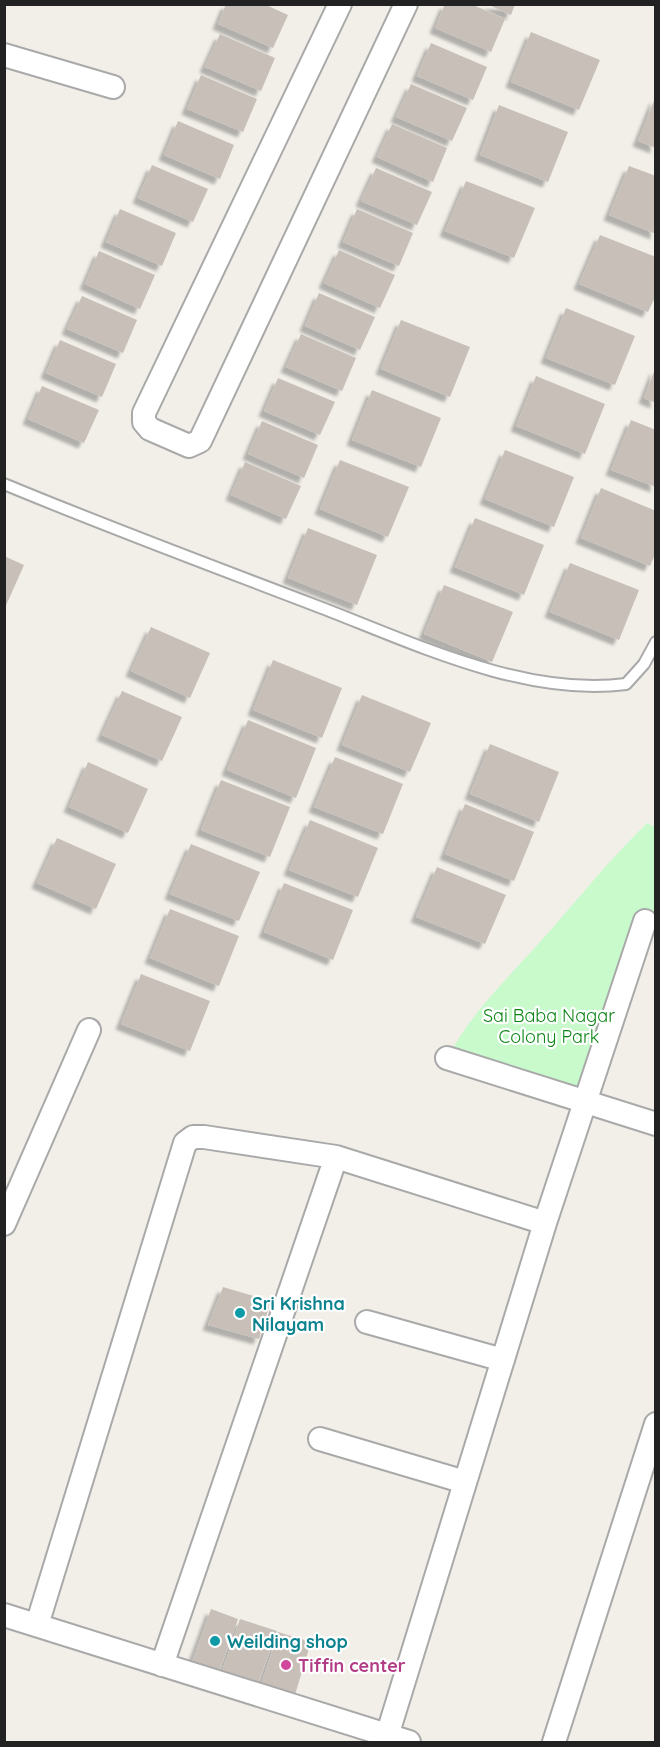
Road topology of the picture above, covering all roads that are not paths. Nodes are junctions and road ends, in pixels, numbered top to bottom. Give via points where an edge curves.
1 (340, 4) edge
2 (406, 4) edge
3 (4, 55) edge
4 (113, 87) dead end
5 (4, 484) edge
6 (656, 642) edge
7 (645, 921) dead end
8 (89, 1030) dead end
9 (447, 1059) dead end
10 (587, 1104) junction
11 (656, 1124) edge
12 (336, 1157) junction
13 (545, 1223) junction
14 (4, 1224) edge
15 (367, 1322) dead end
16 (502, 1360) junction
17 (656, 1424) edge
18 (320, 1439) dead end
19 (465, 1482) junction
20 (4, 1615) edge
21 (37, 1625) junction
22 (162, 1665) junction
23 (387, 1736) junction
24 (409, 1743) edge
25 (554, 1743) edge

1 - 2 street via 144,413 144,422 150,429 189,446 200,441
3 - 4 street
5 - 6 lane via 470,664 549,682 605,687 626,684 644,664
7 - 10 street
8 - 14 street
9 - 10 street
10 - 11 street
10 - 13 street
12 - 13 street
12 - 21 street via 204,1137 193,1137 185,1143
12 - 22 street
13 - 16 street
15 - 16 street
16 - 19 street
17 - 25 street
18 - 19 street
19 - 23 street
20 - 21 street
21 - 22 street
22 - 23 street
23 - 24 street

